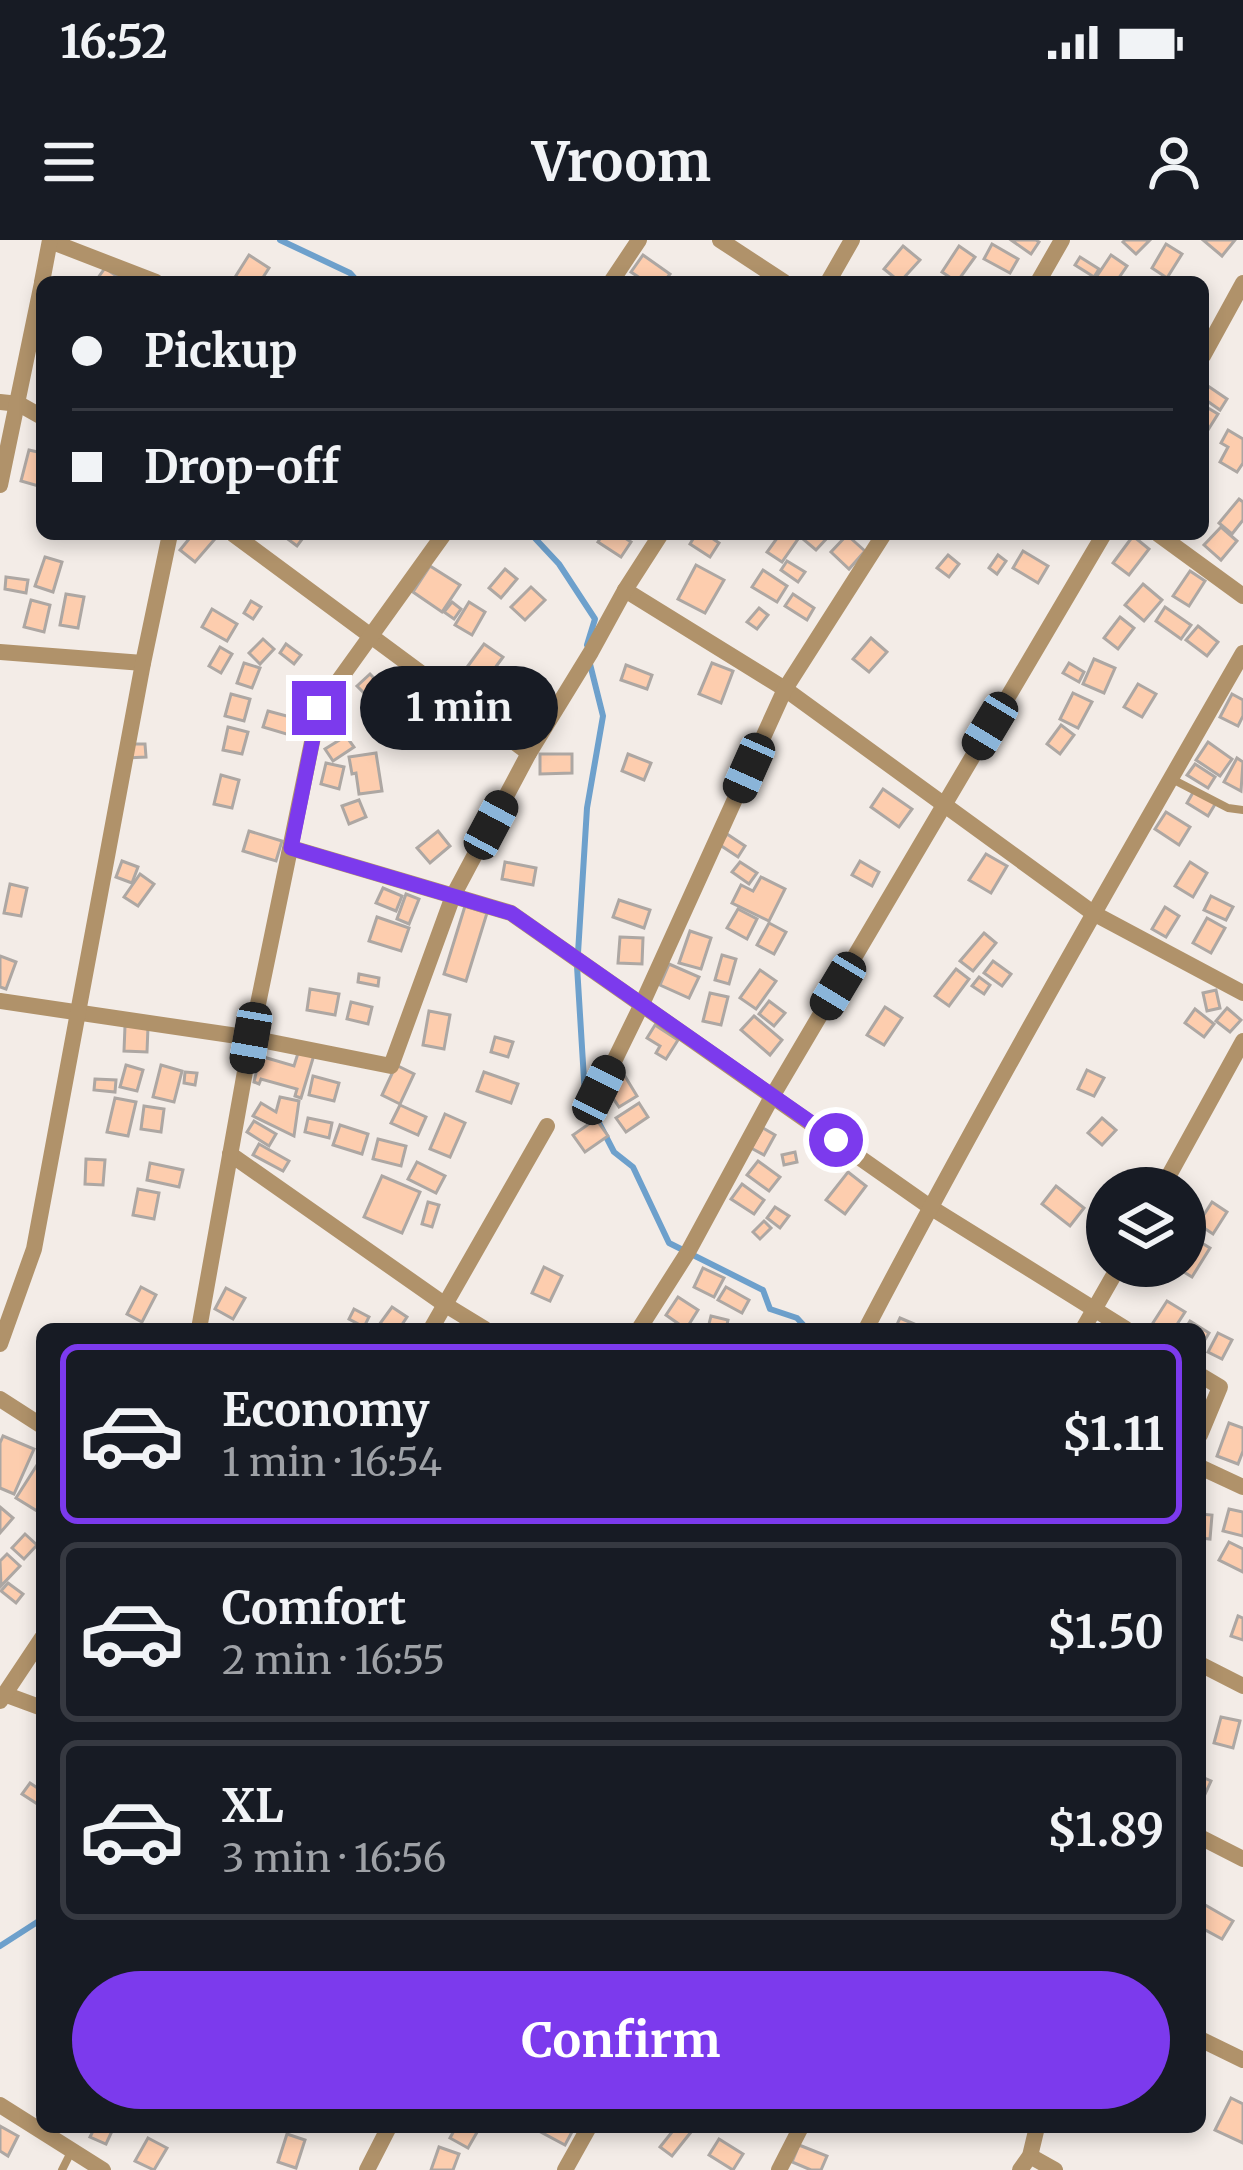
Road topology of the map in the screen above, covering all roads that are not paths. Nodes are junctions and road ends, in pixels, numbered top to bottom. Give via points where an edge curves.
1 (50, 240) edge
2 (639, 240) edge
3 (720, 240) edge
4 (852, 240) edge
5 (1062, 240) edge
6 (43, 276) edge
7 (141, 276) edge
8 (615, 276) edge
9 (775, 276) edge
10 (831, 276) edge
11 (1041, 276) edge
12 (1243, 283) edge
13 (36, 305) edge
14 (1209, 345) edge
15 (9, 403) edge
16 (0, 485) edge
17 (169, 540) edge
18 (240, 540) edge
19 (440, 540) edge
20 (657, 540) edge
21 (880, 540) edge
22 (1100, 540) edge
23 (1166, 540) edge
24 (625, 590) junction
25 (1243, 596) edge
26 (372, 636) junction
27 (0, 652) edge
28 (1243, 653) edge
29 (143, 663) junction
30 (784, 689) junction
31 (529, 753) junction
32 (1171, 778) junction
33 (945, 803) junction
34 (1243, 810) edge
35 (291, 848) junction
36 (453, 896) junction
37 (1093, 913) junction
38 (1243, 993) edge
39 (0, 1001) edge
40 (642, 1004) junction
41 (77, 1012) junction
42 (251, 1038) junction
43 (1243, 1041) edge
44 (599, 1090) dead end
45 (773, 1095) junction
46 (547, 1126) dead end
47 (230, 1154) junction
48 (1174, 1167) edge
49 (930, 1207) junction
50 (1108, 1287) edge
51 (444, 1304) junction
52 (1095, 1310) junction
53 (200, 1323) edge
54 (434, 1323) edge
55 (475, 1323) edge
56 (650, 1323) edge
57 (869, 1323) edge
58 (1087, 1323) edge
59 (1116, 1323) edge
60 (0, 1344) edge
61 (1206, 1379) edge
62 (0, 1400) edge
63 (1206, 1421) edge
64 (36, 1422) edge
65 (1206, 1469) edge
66 (1243, 1487) edge
67 (36, 1647) edge
68 (1206, 1667) edge
69 (1243, 1686) edge
70 (2, 1698) edge
71 (36, 1706) edge
72 (1206, 1840) edge
73 (1243, 1859) edge
74 (1206, 2041) edge
75 (1243, 2060) edge
76 (0, 2105) edge
77 (36, 2127) edge
78 (46, 2133) edge
79 (385, 2133) edge
80 (586, 2133) edge
81 (798, 2133) edge
82 (1035, 2133) edge
83 (73, 2149) junction
84 (1025, 2163) edge
85 (62, 2170) edge
86 (103, 2170) edge
87 (367, 2170) edge
88 (565, 2170) edge
89 (779, 2170) edge
90 (1055, 2170) edge

1 - 6 street
1 - 7 street
2 - 8 street
3 - 9 street
4 - 10 street
5 - 11 street
12 - 14 street
13 - 15 street
15 - 16 street
17 - 29 street
18 - 26 street
19 - 26 street
20 - 24 street
21 - 30 street
22 - 33 street
23 - 25 street
24 - 30 street
24 - 31 street
26 - 31 street
26 - 35 street via 319,708
27 - 29 street
28 - 32 street
29 - 41 street
30 - 33 street
30 - 40 street
31 - 36 street
32 - 34 lane
32 - 37 street
33 - 37 street
33 - 45 street
35 - 36 street
35 - 42 street
36 - 40 street via 511,913
36 - 42 street via 391,1066
37 - 38 street
37 - 49 street
39 - 41 street
40 - 44 street
40 - 45 street
41 - 42 street
41 - 60 street via 34,1249
42 - 47 street
43 - 48 street
45 - 49 street
45 - 56 street
46 - 51 street
47 - 51 street
47 - 53 street
49 - 52 street
49 - 57 street
50 - 52 street
51 - 54 street
51 - 55 street
52 - 58 street
52 - 59 street
61 - 63 street via 1220,1388
62 - 64 street
65 - 66 street
67 - 70 street
68 - 69 street
70 - 71 street
72 - 73 street
74 - 75 street
76 - 77 street
78 - 83 street
79 - 87 street
80 - 88 street
81 - 89 street
82 - 84 street
83 - 85 lane
83 - 86 street
84 - 90 street

